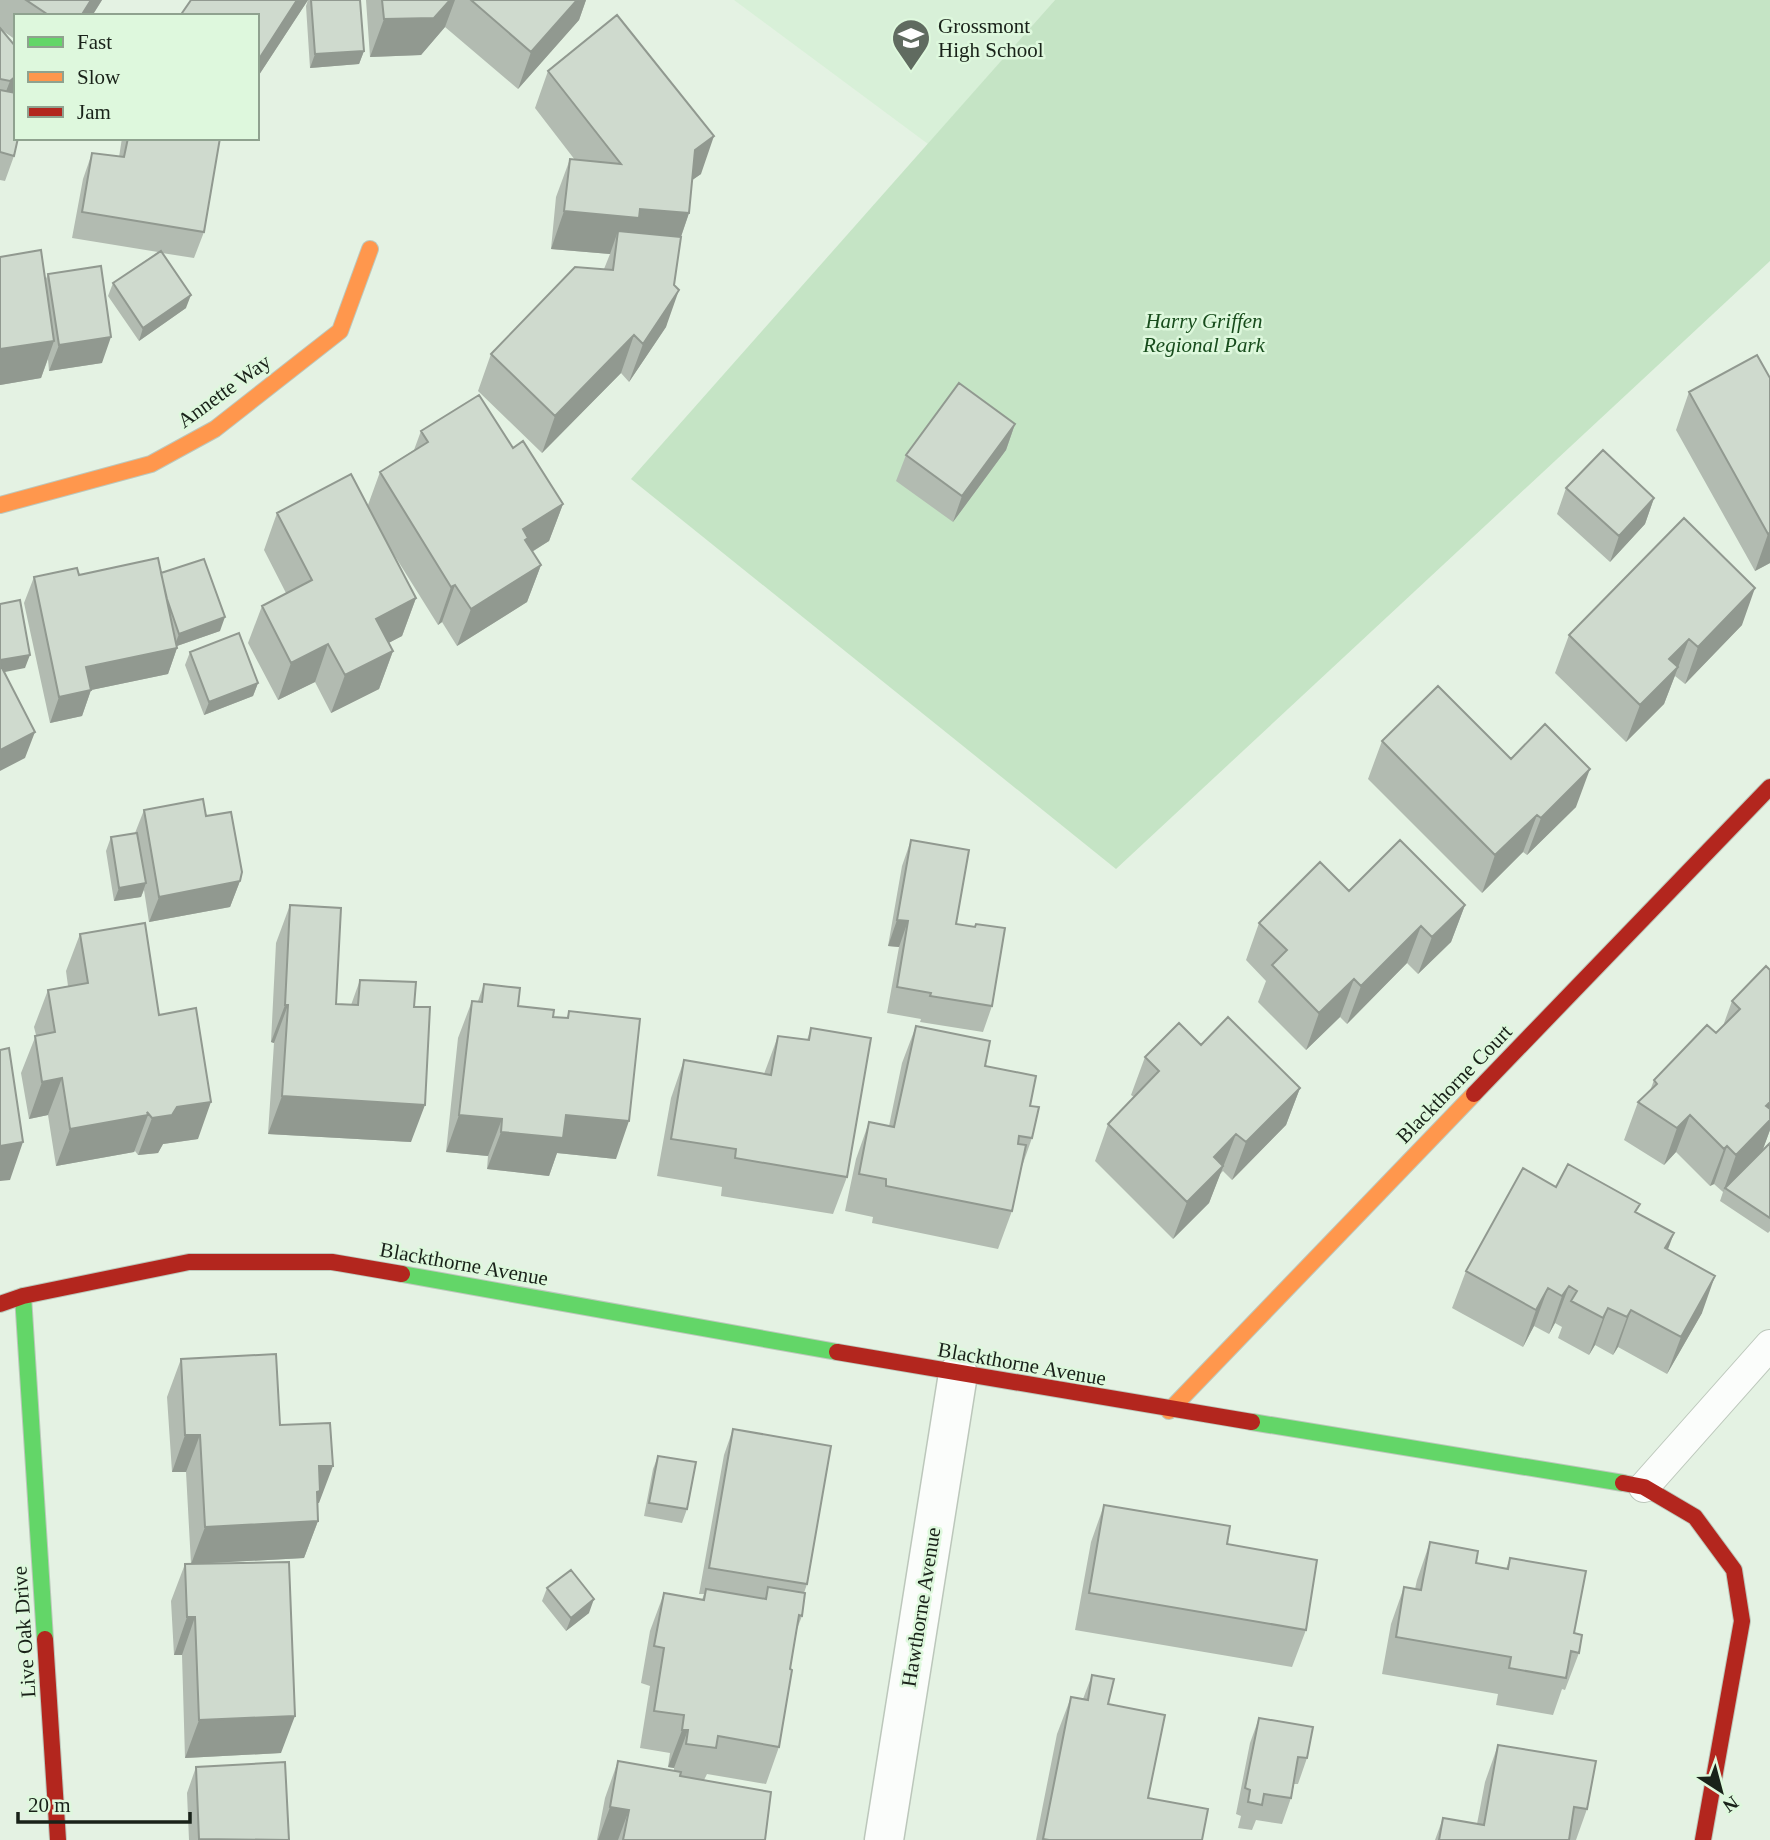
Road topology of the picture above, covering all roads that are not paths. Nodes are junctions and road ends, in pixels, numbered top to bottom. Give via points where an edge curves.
1 (370, 249) dead end
2 (0, 505) edge
3 (1770, 787) edge
4 (23, 1296) junction
5 (0, 1304) edge
6 (1770, 1345) edge
7 (958, 1374) junction
8 (1169, 1410) junction
9 (1644, 1487) junction
10 (58, 1840) edge
11 (884, 1840) edge
12 (1703, 1840) edge

1 - 2 street, Annette Way via 340,331 215,429 151,464
3 - 8 street, Blackthorne Court
4 - 5 street, Blackthorne Avenue
4 - 7 street, Blackthorne Avenue via 189,1262 332,1262
4 - 10 street, Live Oak Drive
6 - 9 lane
7 - 8 street, Blackthorne Avenue
7 - 11 street, Hawthorne Avenue
8 - 9 street, Blackthorne Avenue
9 - 12 street, Blackthorne Avenue via 1695,1517 1734,1570 1742,1621

